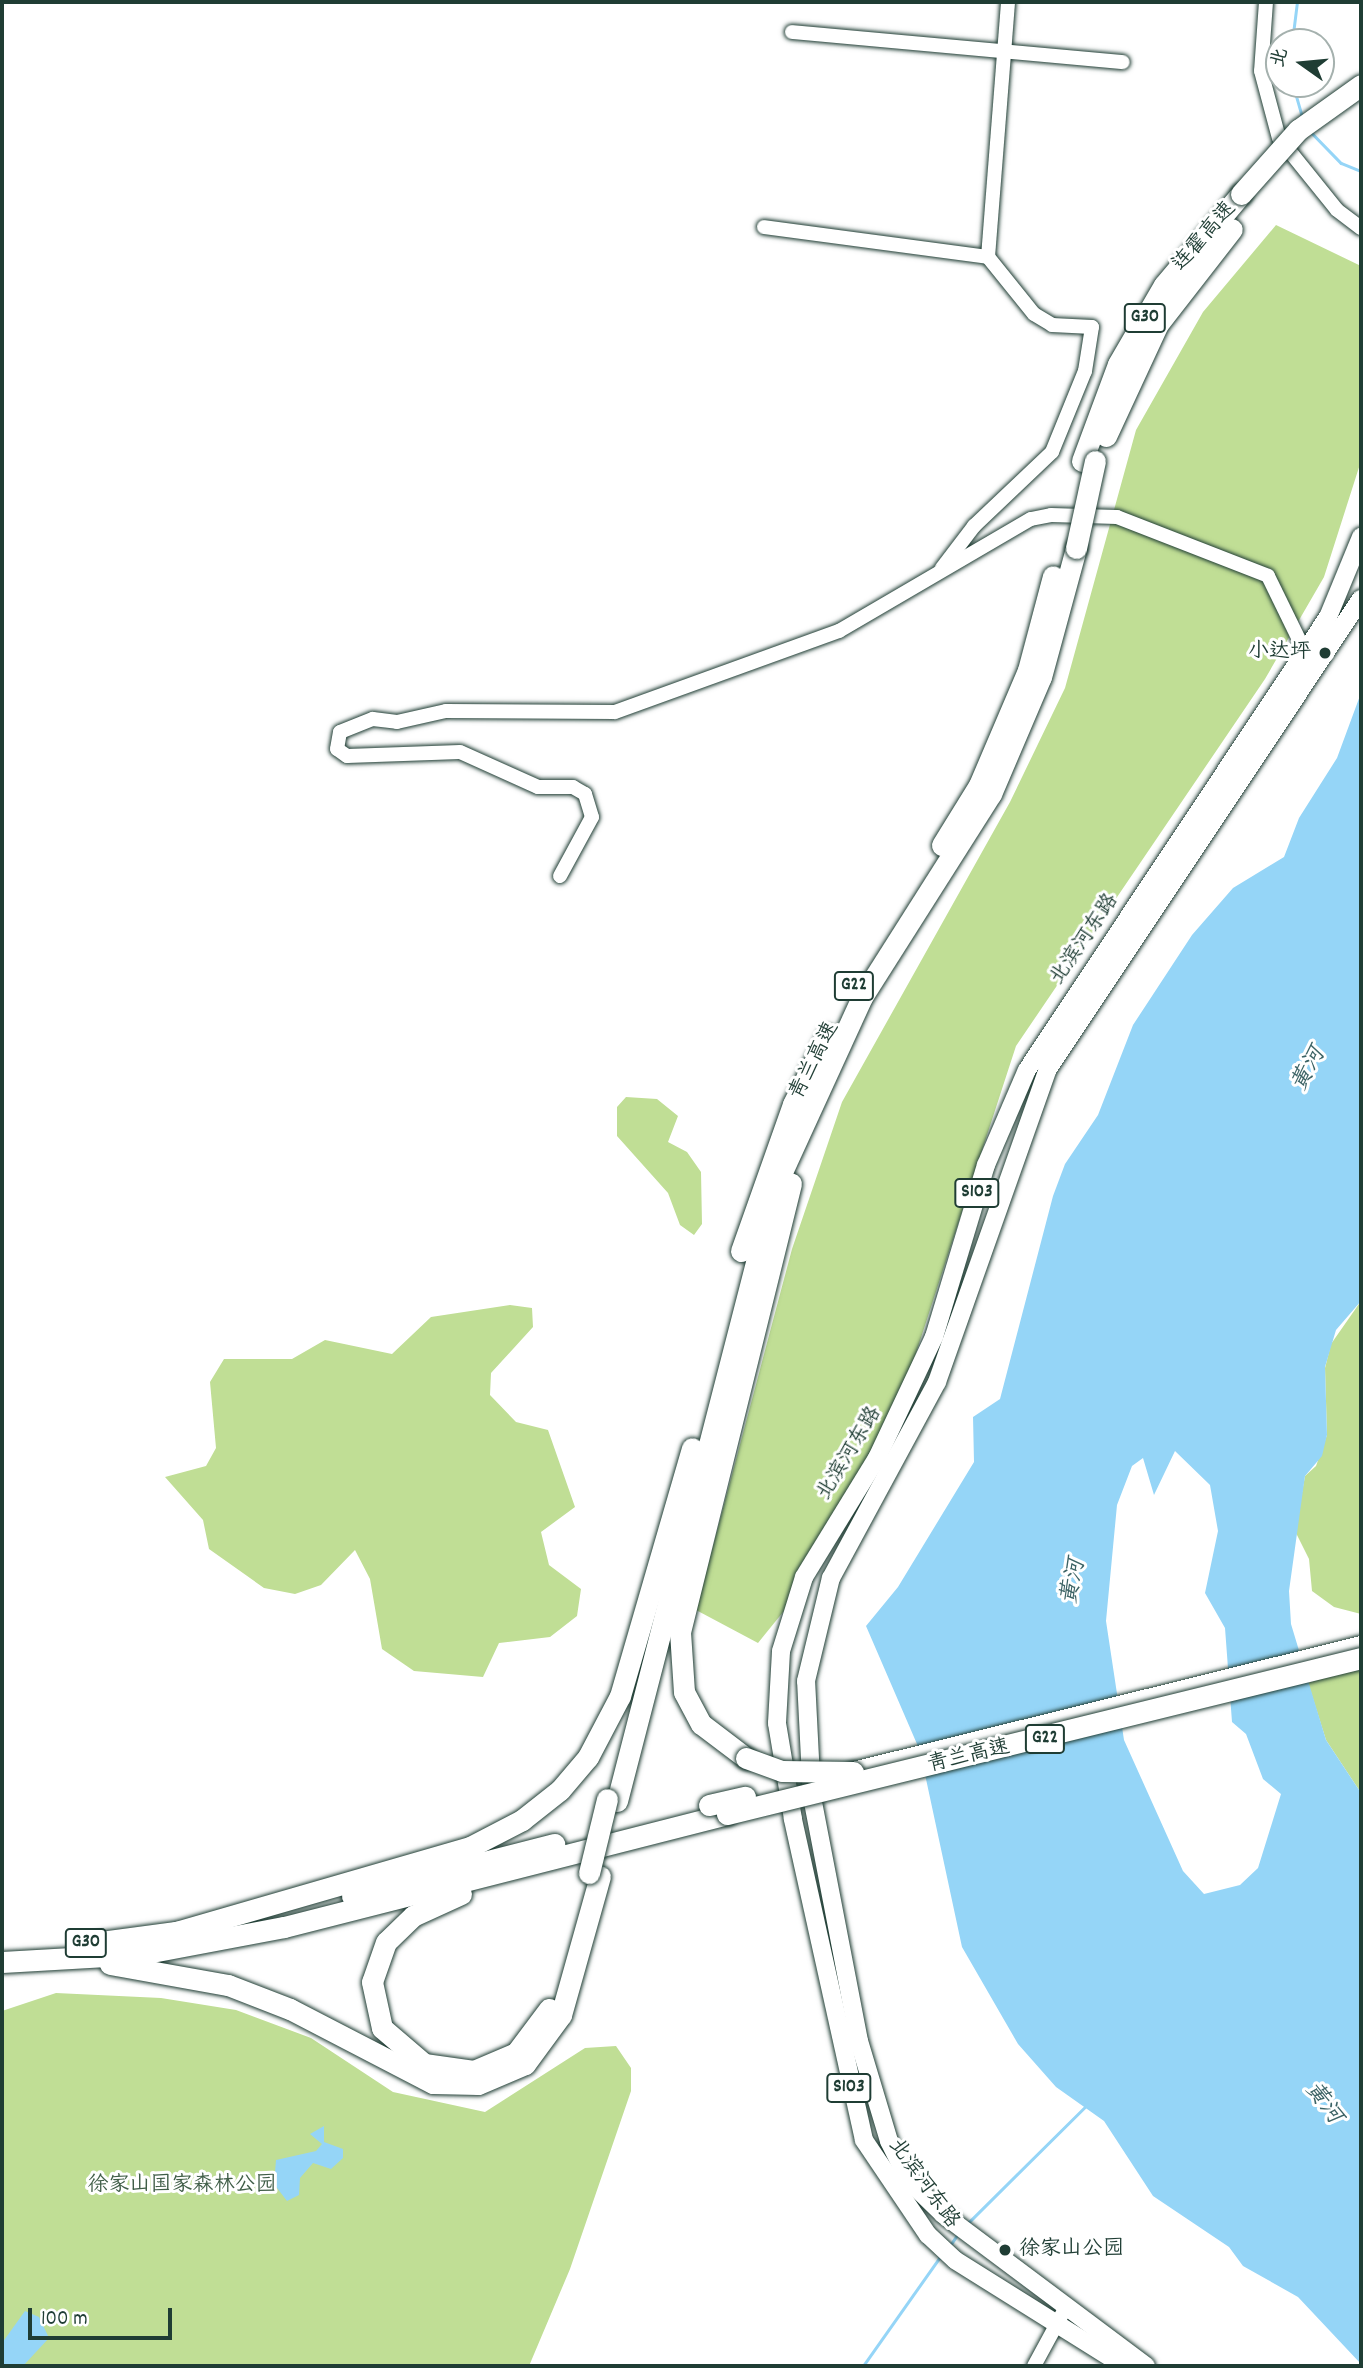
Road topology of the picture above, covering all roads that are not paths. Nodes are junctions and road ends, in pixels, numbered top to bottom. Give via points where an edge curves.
1 (1008, 2) edge
2 (1266, 2) edge
3 (792, 32) dead end
4 (1004, 52) junction
5 (1123, 62) dead end
6 (1361, 85) edge
7 (1361, 102) edge
8 (1245, 201) junction
9 (764, 227) dead end
10 (1361, 228) edge
11 (988, 257) junction
12 (1361, 537) edge
13 (1068, 547) junction
14 (941, 569) junction
15 (1361, 598) edge
16 (1302, 653) junction
17 (1320, 670) junction
18 (560, 876) dead end
19 (825, 1075) junction
20 (692, 1446) junction
21 (1361, 1646) edge
22 (1361, 1658) edge
23 (853, 1772) junction
24 (612, 1800) junction
25 (718, 1810) junction
26 (576, 1853) junction
27 (595, 1874) junction
28 (169, 1934) junction
29 (2, 1948) edge
30 (53, 1959) junction
31 (2, 1962) edge
32 (1065, 2309) junction
33 (1054, 2324) junction
34 (1034, 2366) edge
35 (1124, 2366) edge
36 (1146, 2366) edge

1 - 4 street
2 - 10 street via 1261,71 1279,138 1330,201
3 - 4 street
4 - 5 street
4 - 11 street
6 - 8 highway, 连霍高速 / G30, bridge via 1298,130
7 - 8 highway, 连霍高速 / G30 via 1330,120
8 - 13 highway, 连霍高速 / G30 via 1164,285 1118,364
9 - 11 street
11 - 14 street via 1034,314 1052,326 1092,327 1091,344 1052,452 960,541
12 - 16 main road, 北滨河东路 / S103 via 1328,617
13 - 19 highway, 青兰高速 / G22 via 1041,677 991,794 862,998
13 - 20 highway, 青兰高速 / G22 via 1028,670 979,785 851,991 793,1104 749,1217
14 - 16 street via 1031,519 1094,512 1117,517 1268,576
14 - 18 street via 839,631 615,712 446,711 397,722 373,719 340,732 337,749 347,756 460,752 538,787 573,787 585,794 592,817
15 - 17 main road, 北滨河东路 / S103
16 - 17 street
16 - 33 main road, 北滨河东路 / S103 via 1023,1079 986,1165 929,1348 877,1458 804,1577 785,1632 777,1723 852,2103 881,2171 938,2244
17 - 32 main road, 北滨河东路 / S103 via 1054,1058 1020,1134 937,1382 839,1559 813,1637 804,1725 859,2041 889,2141 909,2181 948,2219
19 - 23 highway, bridge via 781,1217 680,1632 678,1666 689,1703 719,1742 782,1771
19 - 24 highway via 758,1240
20 - 24 highway
20 - 28 highway via 621,1696 588,1757 559,1790 522,1820 470,1847
21 - 23 highway, 青兰高速 / G22
22 - 25 highway, 青兰高速 / G22, bridge
23 - 25 highway, bridge
24 - 27 highway, bridge
25 - 26 highway, 青兰高速 / G22
25 - 28 highway via 280,1914
26 - 27 highway via 466,1892 400,1926 386,1941 373,1982 374,2008 395,2044 441,2070 474,2071 516,2053 550,2007
26 - 30 highway via 284,1927 141,1954
27 - 30 highway via 555,2024 525,2064 478,2084 433,2083 290,2009 228,1985
28 - 29 highway, G30
30 - 31 highway, G30
32 - 33 street
32 - 36 main road, 北滨河东路
33 - 34 street
33 - 35 main road, 北滨河东路

